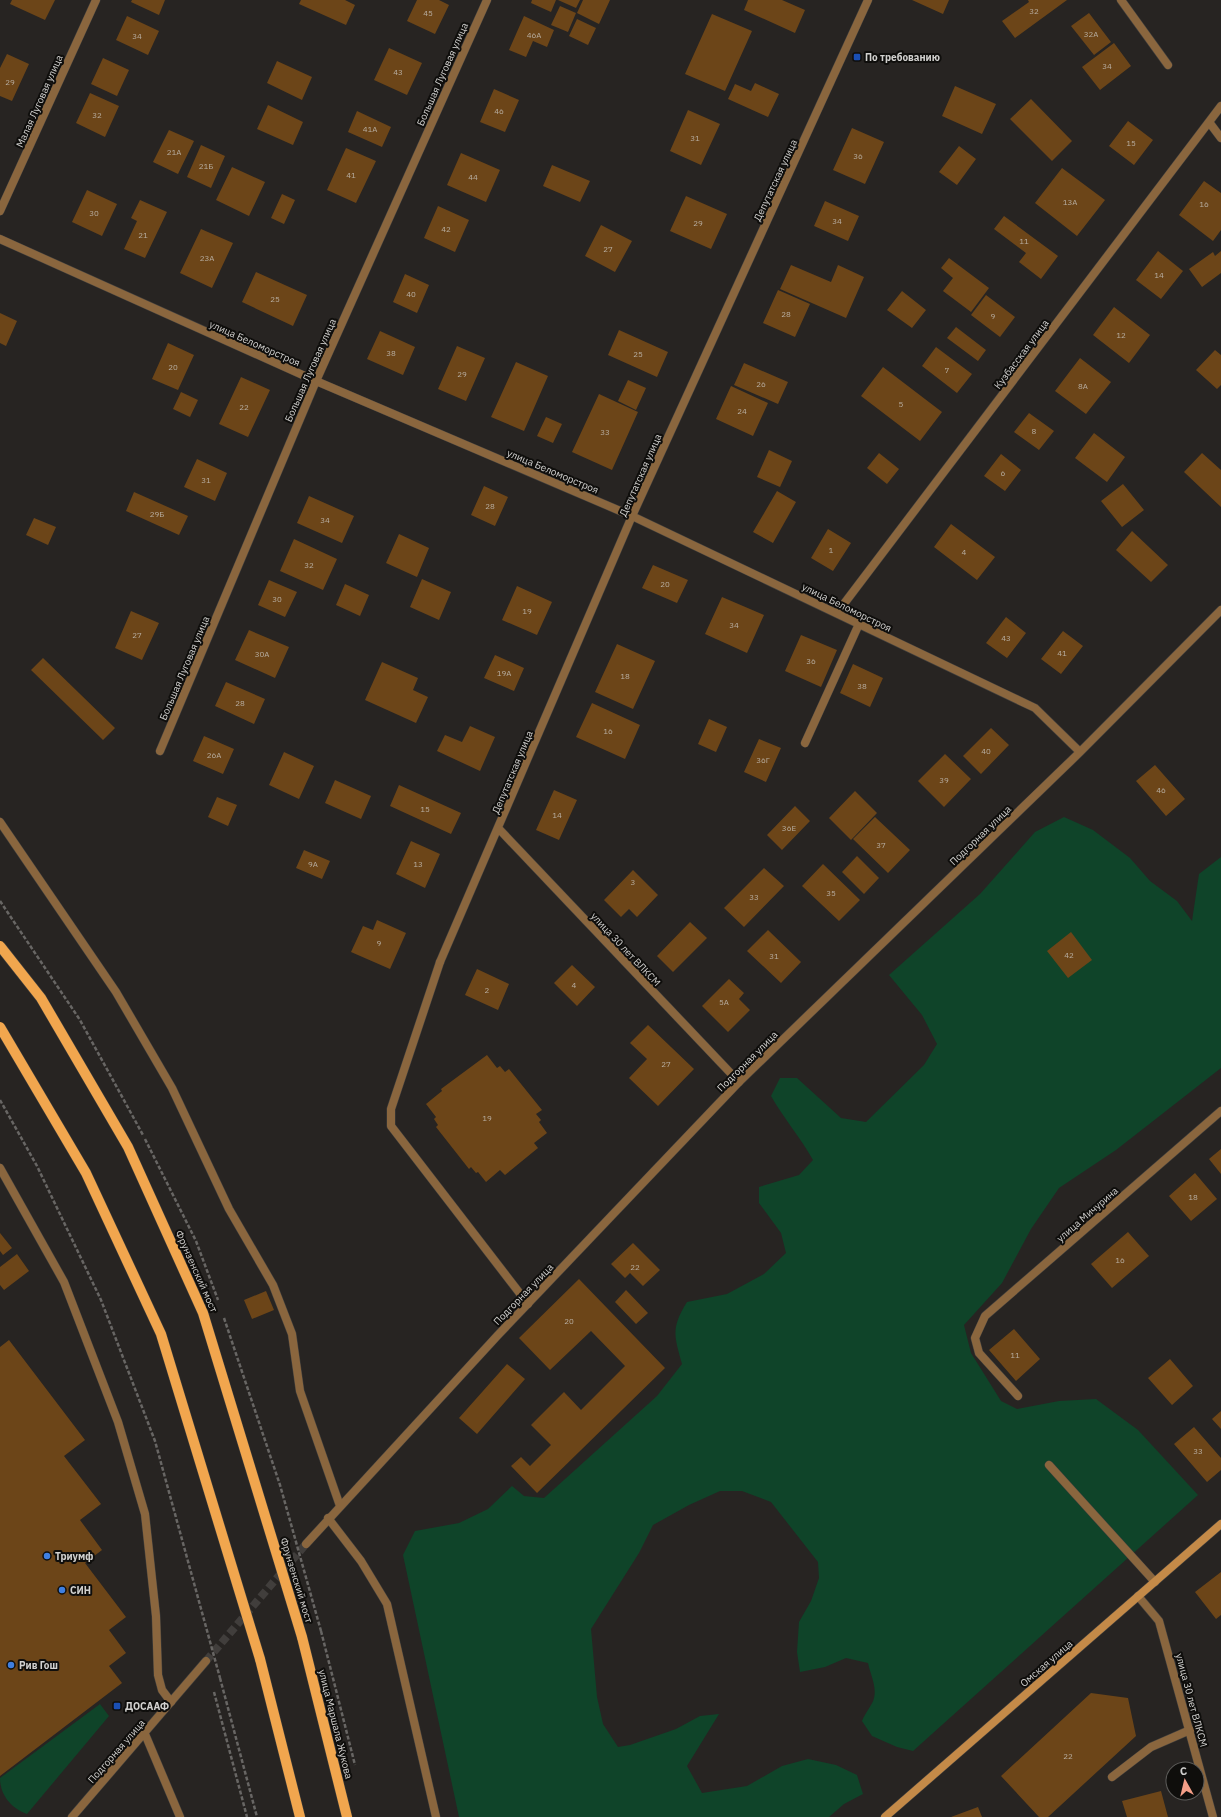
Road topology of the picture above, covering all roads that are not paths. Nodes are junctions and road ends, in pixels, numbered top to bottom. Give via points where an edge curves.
1 (96, 0) edge
2 (487, 0) edge
3 (868, 0) edge
4 (1121, 0) edge
5 (1168, 65) dead end
6 (1221, 106) edge
7 (1209, 122) junction
8 (1221, 138) edge
9 (0, 211) edge
10 (0, 239) edge
11 (316, 381) junction
12 (632, 516) junction
13 (1221, 610) edge
14 (837, 614) junction
15 (860, 624) junction
16 (805, 743) dead end
17 (160, 751) dead end
18 (1080, 752) junction
19 (0, 822) edge
20 (498, 829) junction
21 (0, 946) edge
22 (0, 1027) edge
23 (739, 1082) junction
24 (1221, 1111) edge
25 (0, 1168) edge
26 (528, 1304) junction
27 (1018, 1396) dead end
28 (1049, 1465) dead end
29 (340, 1506) junction
30 (328, 1518) junction
31 (1221, 1524) edge
32 (306, 1544) tunnel mouth
33 (1154, 1582) junction
34 (1138, 1596) junction
35 (302, 1636) joint
36 (206, 1661) tunnel mouth
37 (171, 1702) junction
38 (1190, 1730) junction
39 (144, 1734) junction
40 (1112, 1777) dead end
41 (72, 1817) edge
42 (180, 1817) edge
43 (300, 1817) edge
44 (347, 1817) edge
45 (436, 1817) edge
46 (885, 1817) edge
47 (1213, 1817) edge

1 - 9 street, Малая Луговая улица
2 - 11 street, Большая Луговая улица
3 - 12 street, Депутатская улица
4 - 5 street
6 - 7 street, Кузбасская улица
7 - 8 street
7 - 14 street, Кузбасская улица
10 - 11 street, улица Беломорстроя
11 - 12 street, улица Беломорстроя
11 - 17 street, Большая Луговая улица
12 - 14 street, улица Беломорстроя
12 - 20 street, Депутатская улица
13 - 18 street, Подгорная улица
14 - 15 street, улица Беломорстроя
15 - 16 street
15 - 18 street, улица Беломорстроя via 1035,708
18 - 23 street, Подгорная улица
19 - 29 street via 116,992 168,1081 229,1209 273,1285 292,1334 300,1391
20 - 23 street, улица 30 лет ВЛКСМ
20 - 26 street, Депутатская улица via 440,962 391,1109 391,1126
21 - 35 main road, Фрунзенский мост, bridge via 41,998 128,1147 203,1313
22 - 43 main road, bridge via 86,1173 161,1334 260,1659
23 - 26 street, Подгорная улица
24 - 27 street, улица Мичурина via 985,1316 975,1338 979,1352
25 - 37 street via 64,1282 118,1422 145,1514 156,1616 158,1675 162,1690
26 - 29 street, Подгорная улица
28 - 33 street
29 - 30 street, Подгорная улица
30 - 32 street, Подгорная улица
30 - 45 street via 361,1561 387,1604
31 - 33 main road, Омская улица
33 - 34 main road, Омская улица
34 - 38 street, улица 30 лет ВЛКСМ via 1159,1621
34 - 46 main road, Омская улица
35 - 44 main road, улица Маршала Жукова
36 - 37 street, Подгорная улица
37 - 39 street, Подгорная улица
38 - 40 street via 1151,1747
38 - 47 street, улица 30 лет ВЛКСМ
39 - 41 street, Подгорная улица
39 - 42 street

